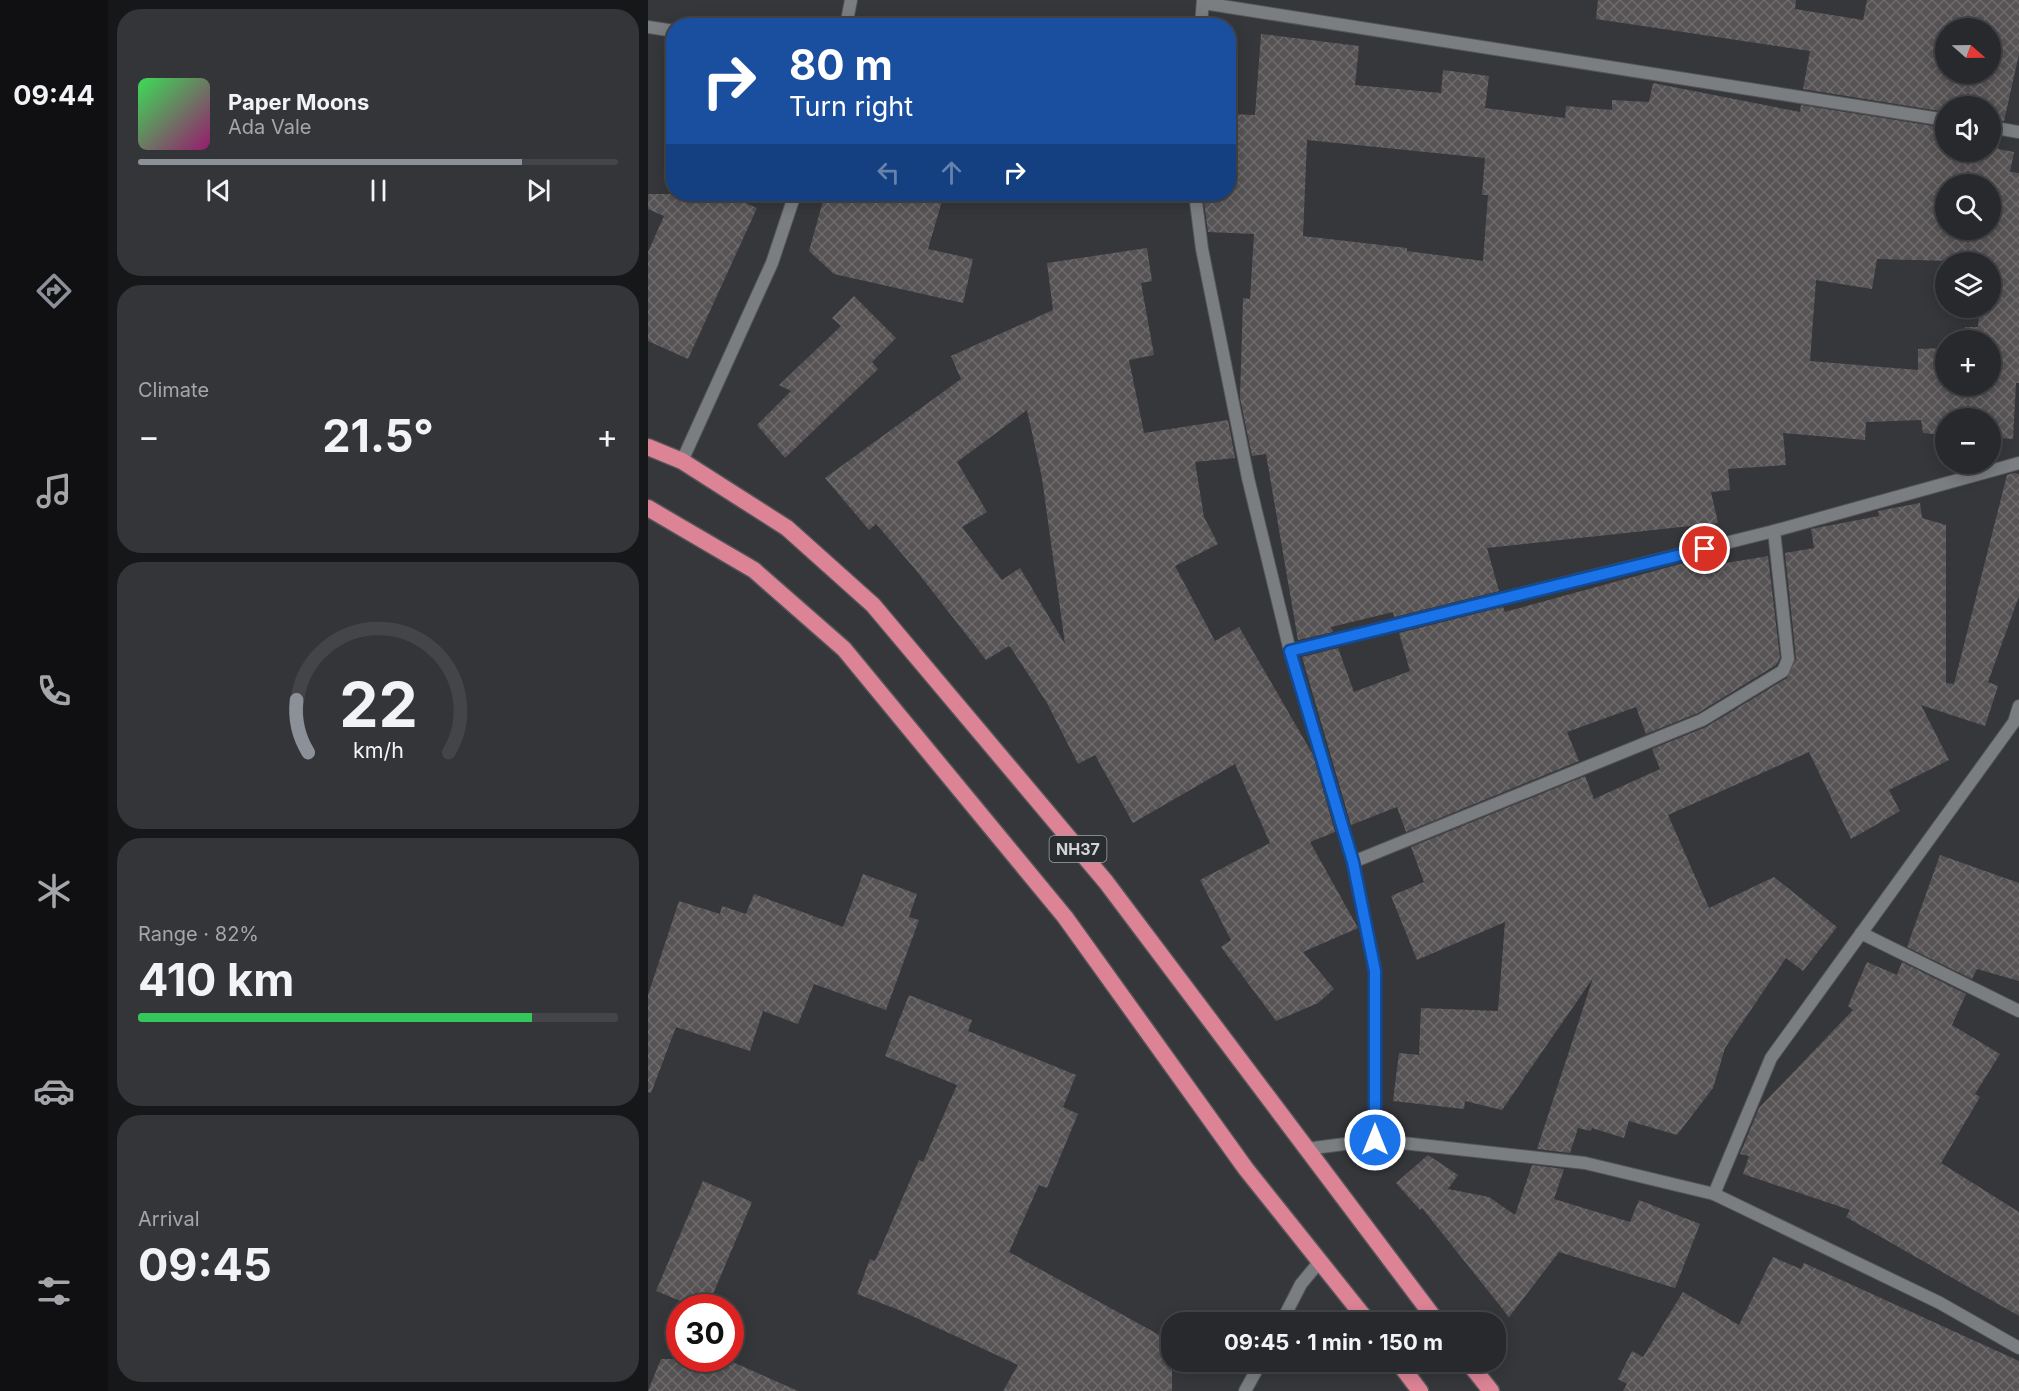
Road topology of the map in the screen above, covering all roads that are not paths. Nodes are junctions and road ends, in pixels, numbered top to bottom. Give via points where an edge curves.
1 (851, 0) edge
2 (1203, 2) edge
3 (848, 18) edge
4 (1202, 18) edge
5 (648, 27) edge
6 (666, 30) edge
7 (1935, 118) edge
8 (2001, 130) edge
9 (2019, 132) edge
10 (793, 201) edge
11 (1196, 201) edge
12 (648, 447) edge
13 (682, 461) junction
14 (2019, 463) edge
15 (648, 508) edge
16 (1774, 531) junction
17 (1290, 651) junction
18 (2019, 706) edge
19 (2016, 723) edge
20 (1353, 862) junction
21 (1861, 933) junction
22 (2019, 1011) edge
23 (1375, 1140) junction
24 (1306, 1149) junction
25 (1714, 1194) junction
26 (1321, 1260) junction
27 (1287, 1312) edge
28 (1360, 1312) edge
29 (1430, 1312) edge
30 (2019, 1348) edge
31 (1255, 1372) edge
32 (1406, 1372) edge
33 (1476, 1372) edge
34 (1245, 1391) edge
35 (1420, 1391) edge
36 (1491, 1391) edge

1 - 3 street
2 - 4 street
2 - 7 street
5 - 6 street
8 - 9 street
10 - 13 street via 772,263
11 - 17 street via 1248,478
12 - 13 highway, NH37
13 - 24 highway, NH37 via 787,528 873,605 1106,882
14 - 16 street
15 - 26 highway, NH37 via 754,570 844,649 1065,917 1246,1169
16 - 17 street
16 - 20 street via 1788,659 1783,671 1702,720
17 - 20 street
18 - 19 street
19 - 21 street
20 - 23 street via 1375,971
21 - 22 street
21 - 25 street via 1771,1058
23 - 24 street
23 - 25 street via 1585,1163
24 - 29 highway, NH37
25 - 30 street via 1940,1302
26 - 27 street via 1301,1284
26 - 28 highway, NH37
31 - 34 street
32 - 35 highway
33 - 36 highway

